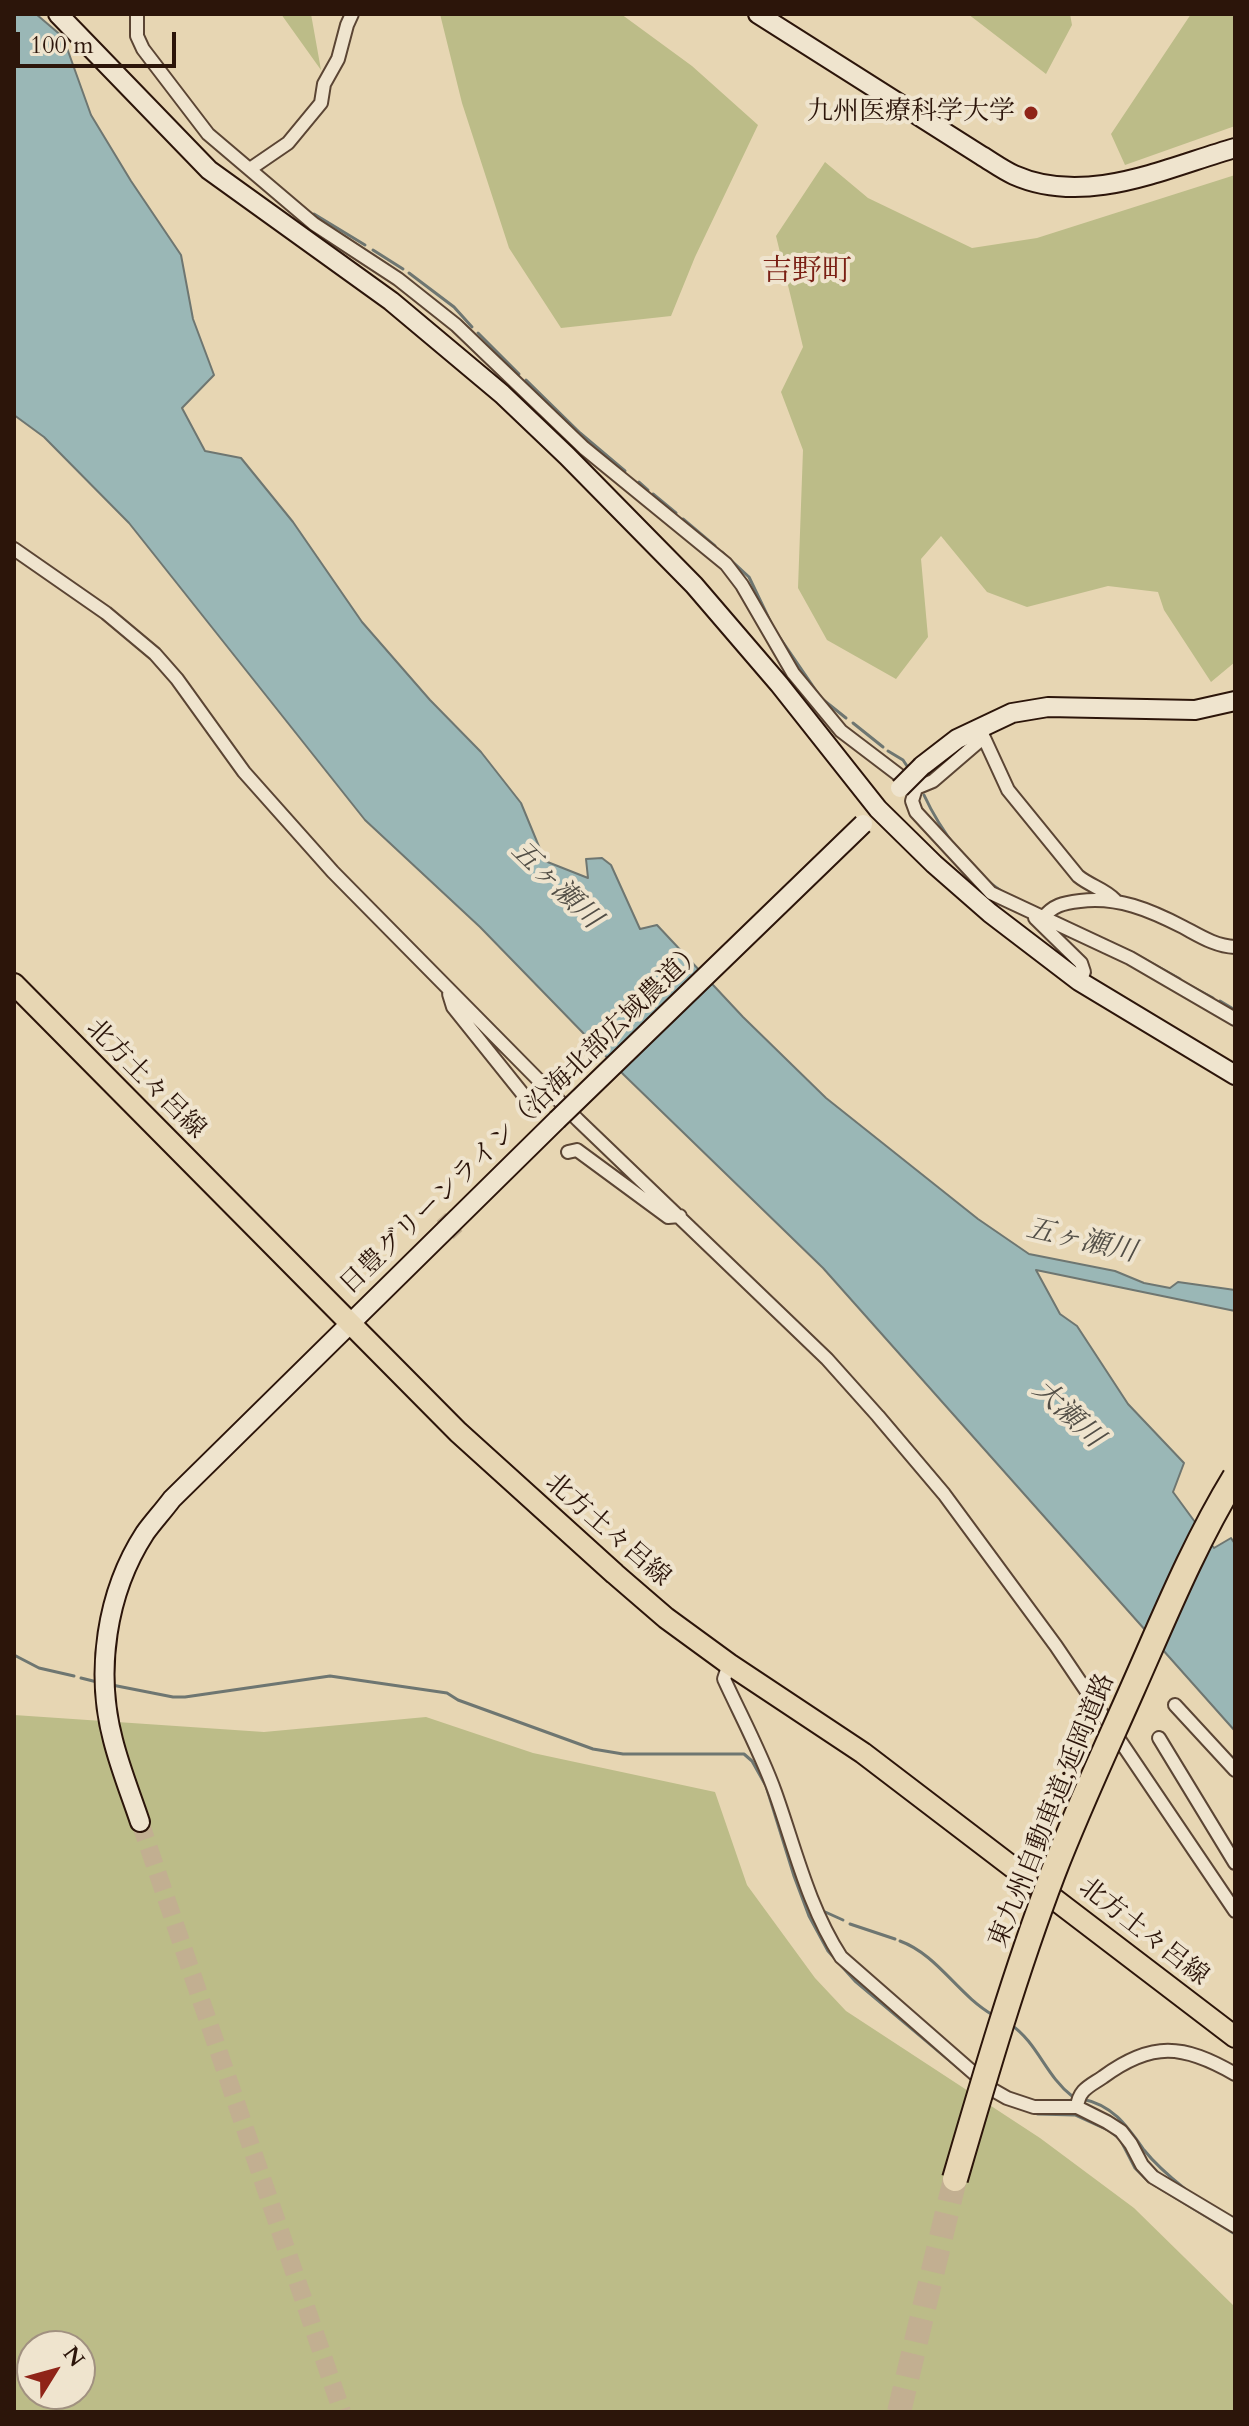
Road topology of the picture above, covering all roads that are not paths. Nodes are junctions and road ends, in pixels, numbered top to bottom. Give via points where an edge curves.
1 (58, 14) edge
2 (137, 14) edge
3 (352, 14) edge
4 (758, 14) edge
5 (208, 134) junction
6 (1235, 148) edge
7 (187, 150) junction
8 (250, 169) junction
9 (14, 549) edge
10 (1235, 701) edge
11 (981, 732) junction
12 (908, 788) junction
13 (878, 809) junction
14 (1115, 900) junction
15 (1037, 917) junction
16 (1235, 947) edge
17 (1079, 981) junction
18 (14, 984) edge
19 (448, 991) junction
20 (1235, 1019) edge
21 (1235, 1075) edge
22 (524, 1105) dead end
23 (568, 1152) dead end
24 (680, 1216) junction
25 (349, 1324) junction
26 (1235, 1477) edge
27 (729, 1664) junction
28 (1175, 1705) dead end
29 (1159, 1738) dead end
30 (1235, 1770) edge
31 (140, 1822) tunnel mouth
32 (1235, 1863) edge
33 (1235, 1911) edge
34 (1235, 2037) edge
35 (1235, 2074) edge
36 (1077, 2107) junction
37 (955, 2179) tunnel mouth
38 (1235, 2226) edge

1 - 7 street
2 - 5 street via 143,49
3 - 8 street via 321,103 288,143
4 - 6 street via 1024,178 1058,186 1102,186
5 - 7 street
5 - 8 street
7 - 13 street via 391,301 502,394 694,585
8 - 12 street via 314,224 456,325 584,448 726,564 793,673 841,731
9 - 19 street via 155,654 244,772
10 - 11 street, 日豊グリーンライン（沿海北部広域農道） via 1195,710 1048,707 1012,713
11 - 12 street via 933,781
11 - 12 street, 日豊グリーンライン（沿海北部広域農道）, bridge via 957,739 922,766
11 - 14 street via 1008,790 1037,828 1078,876
12 - 13 street, 日豊グリーンライン（沿海北部広域農道）
12 - 15 street via 916,812 971,874 991,893
13 - 17 street via 990,913
13 - 25 street, 日豊グリーンライン（沿海北部広域農道）, bridge
14 - 15 street via 1054,905
14 - 16 street via 1159,915 1210,942
15 - 17 street via 1081,963
15 - 20 street via 1130,958
17 - 21 street
18 - 25 main road, 北方土々呂線
19 - 22 street via 453,1007 526,1098
19 - 24 street
23 - 24 street via 577,1150 668,1217
24 - 33 street via 827,1359 944,1494 1065,1659
25 - 27 main road, 北方土々呂線 via 538,1506 666,1618
25 - 31 street, 日豊グリーンライン（沿海北部広域農道） via 172,1499 144,1535 122,1579 103,1669 112,1739
26 - 37 highway, 東九州自動車道;延岡道路, bridge via 1169,1607 1053,1874
27 - 34 main road, 北方土々呂線 via 863,1753
27 - 36 street via 724,1679 774,1789 806,1888 841,1957 993,2090 1034,2107
28 - 30 street
29 - 32 street
35 - 36 street via 1191,2054 1147,2052 1085,2088
36 - 38 street via 1121,2131 1153,2177

